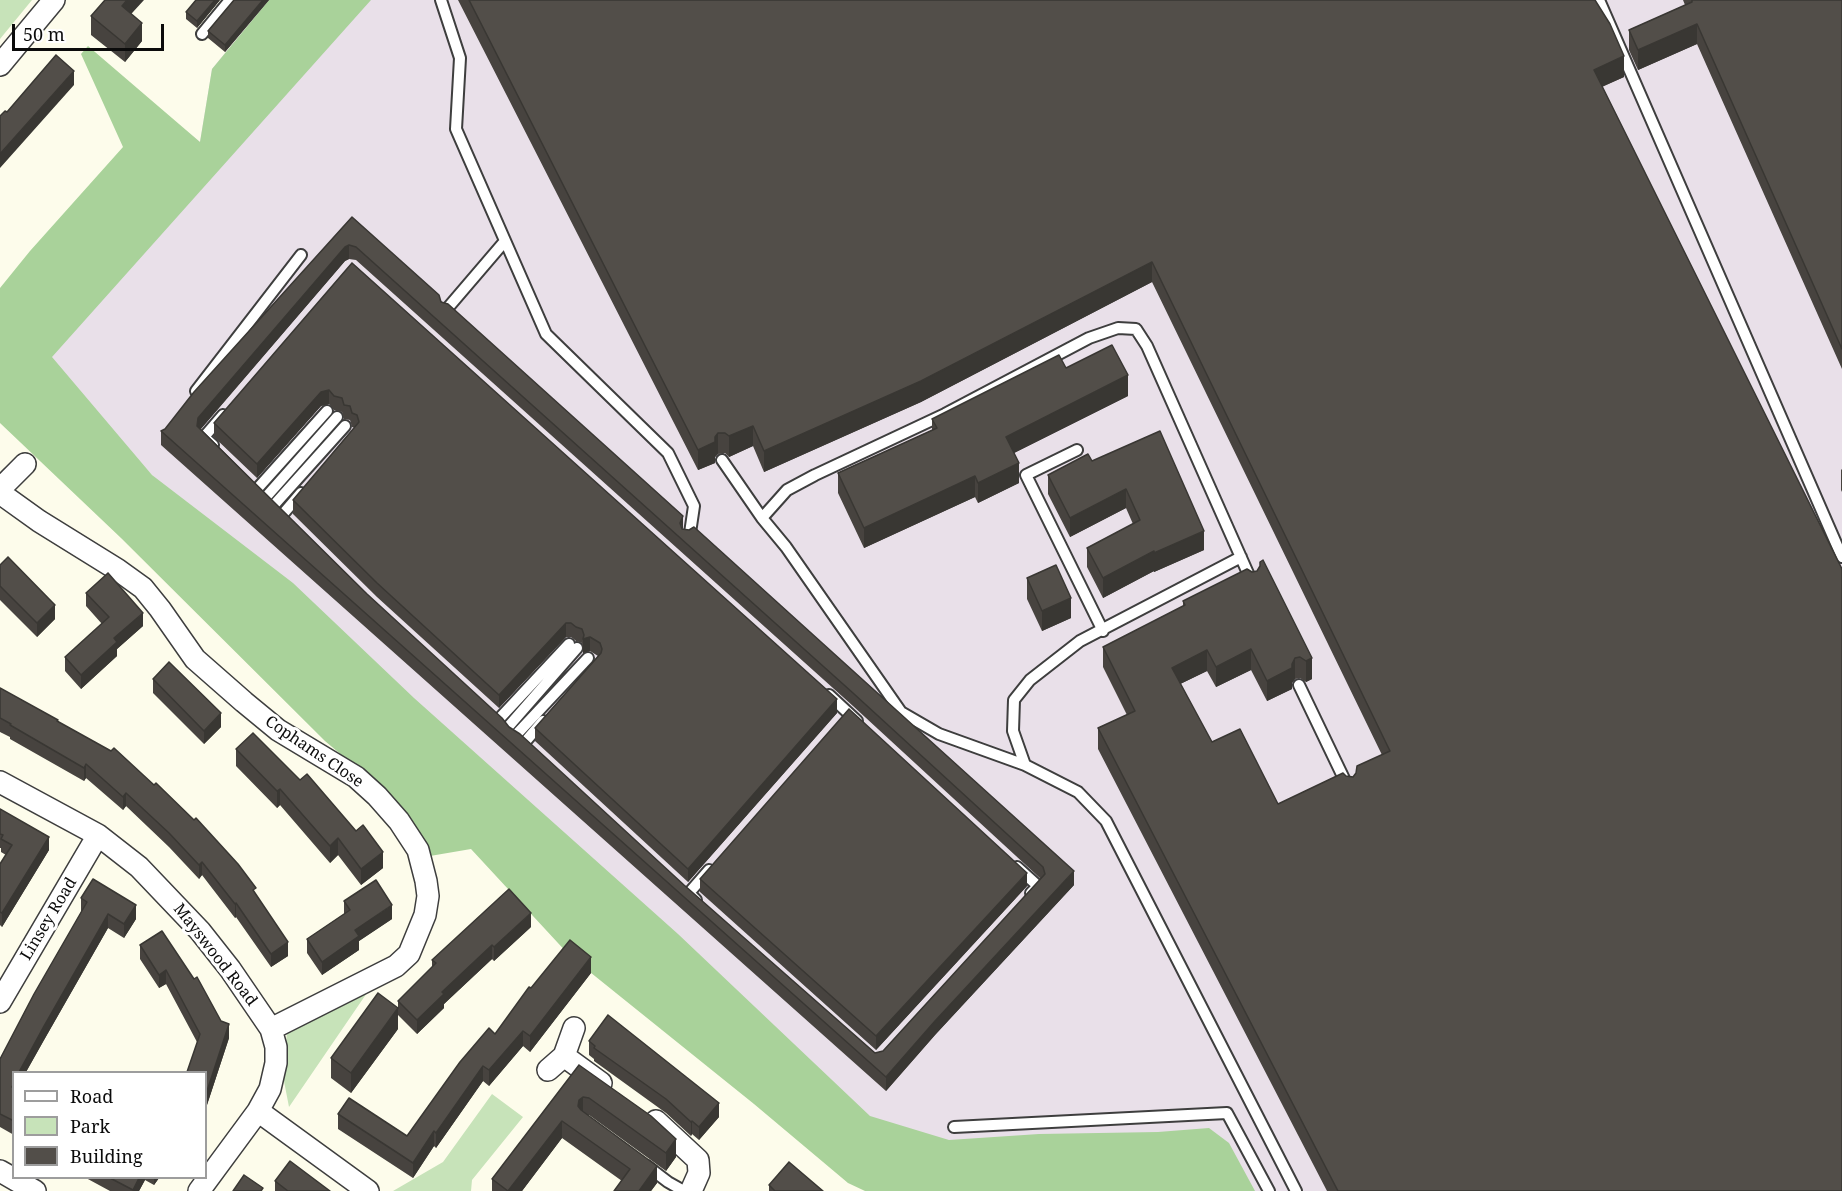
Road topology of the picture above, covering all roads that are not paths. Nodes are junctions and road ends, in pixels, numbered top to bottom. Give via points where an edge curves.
1 (54, 0) edge
2 (230, 0) edge
3 (441, 0) edge
4 (1599, 0) edge
5 (202, 34) dead end
6 (0, 65) edge
7 (505, 241) junction
8 (301, 255) dead end
9 (446, 310) edge
10 (188, 402) edge
11 (228, 410) edge
12 (1077, 450) dead end
13 (220, 452) edge
14 (337, 452) edge
15 (722, 460) dead end
16 (25, 464) dead end
17 (306, 487) edge
18 (0, 491) edge
19 (270, 501) junction
20 (762, 518) junction
21 (687, 537) edge
22 (1241, 557) junction
23 (1842, 558) edge
24 (1253, 585) edge
25 (1103, 631) junction
26 (592, 660) edge
27 (1299, 685) dead end
28 (824, 691) edge
29 (865, 728) edge
30 (520, 738) junction
31 (1025, 765) junction
32 (0, 782) edge
33 (1350, 790) edge
34 (98, 836) junction
35 (720, 858) edge
36 (1012, 862) edge
37 (1025, 900) edge
38 (706, 909) edge
39 (0, 1002) edge
40 (574, 1028) dead end
41 (271, 1029) junction
42 (621, 1096) edge
43 (640, 1110) edge
44 (258, 1111) junction
45 (954, 1127) dead end
46 (641, 1162) edge
47 (14, 1179) edge
48 (35, 1191) edge
49 (199, 1191) edge
50 (368, 1191) edge
51 (684, 1191) edge
52 (691, 1191) edge
53 (1269, 1191) edge
54 (1296, 1191) edge

1 - 6 street
2 - 5 lane
3 - 7 lane via 460,58 456,129
4 - 23 lane
7 - 9 lane
7 - 21 lane via 546,334 668,453 694,506
8 - 10 lane
11 - 13 lane via 204,437
12 - 25 lane via 1026,475
14 - 19 lane via 349,430
15 - 20 lane
16 - 18 street, Cophams Close
17 - 19 lane via 286,517
18 - 41 street, Cophams Close via 143,588 195,658 278,730 356,777 399,821 418,850 428,896 425,915 409,954 396,966
19 - 19 lane via 254,485 332,414
20 - 22 lane via 787,490 815,475 945,414 1089,338 1118,328 1136,329 1148,346
20 - 31 lane via 901,712 939,734
22 - 24 lane
22 - 25 lane
25 - 31 lane via 1080,641 1030,680 1014,700 1013,731
26 - 30 lane
27 - 33 lane
28 - 29 lane via 845,716
30 - 30 lane via 495,715 573,646
31 - 54 lane via 1078,792 1106,821
32 - 34 street, Mayswood Road
34 - 39 street, Linsey Road
34 - 41 street, Mayswood Road via 139,867 200,931
35 - 38 lane via 685,890
36 - 37 lane via 1038,886
40 - 42 street via 556,1063
41 - 44 street, Mayswood Road via 276,1063 270,1089
43 - 52 street via 698,1160 699,1173
44 - 49 street, Mayswood Road
44 - 50 street
45 - 53 lane via 1227,1113
46 - 51 lane
47 - 48 street

